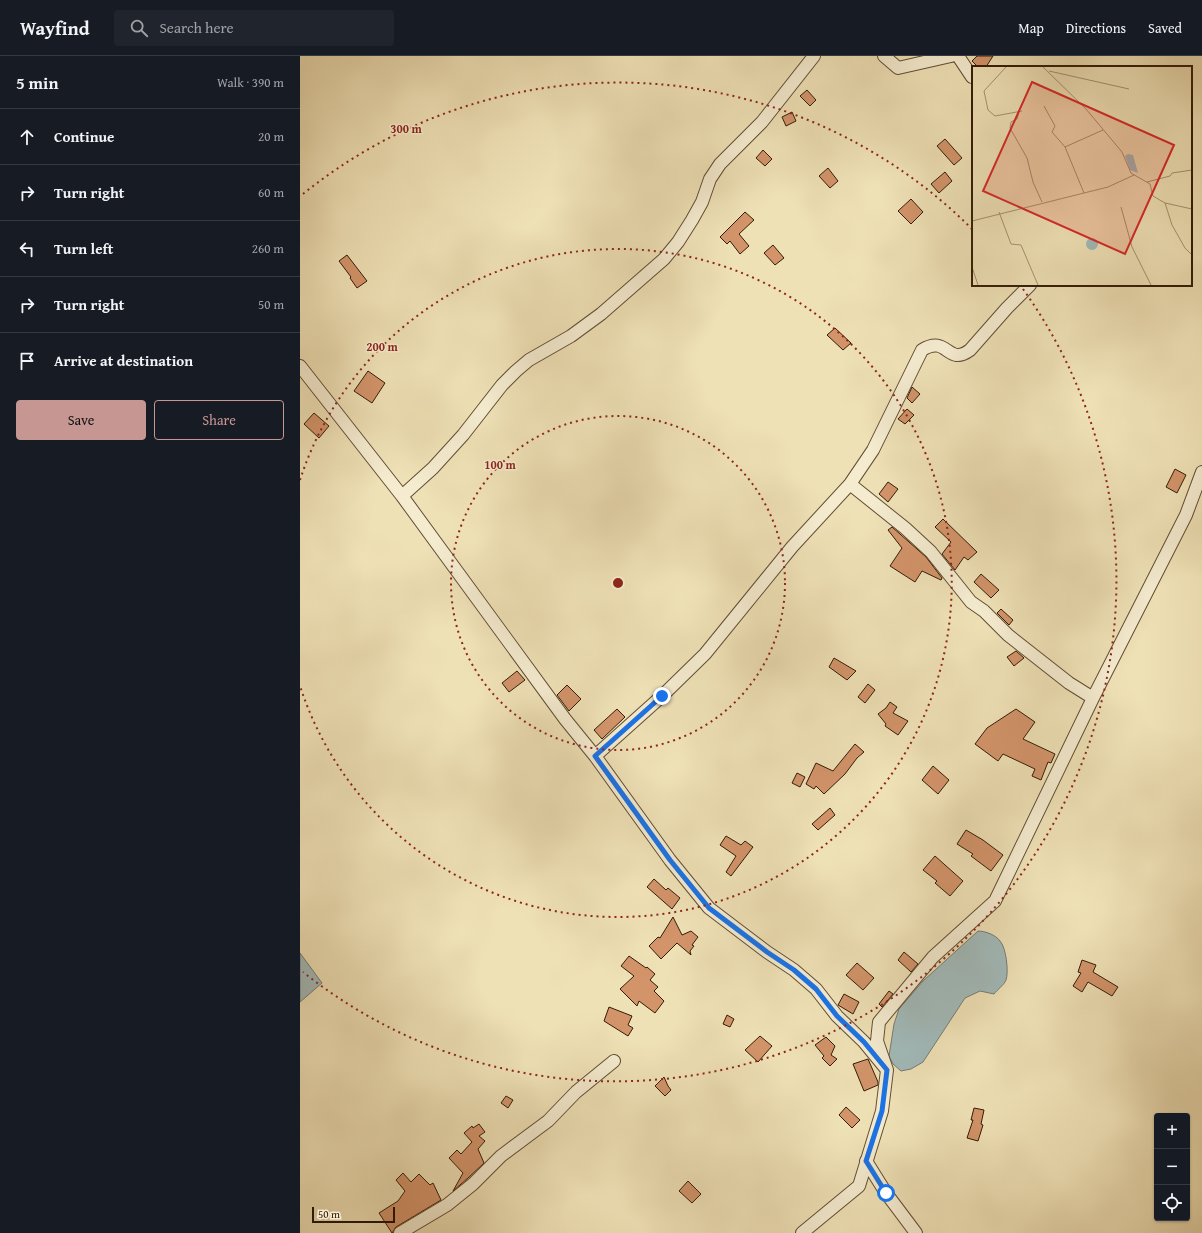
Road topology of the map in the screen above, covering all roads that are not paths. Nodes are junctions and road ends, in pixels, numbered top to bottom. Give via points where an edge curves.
1 (814, 56) edge
2 (884, 56) edge
3 (951, 56) edge
4 (958, 56) edge
5 (972, 77) dead end
6 (1029, 286) edge
7 (300, 366) edge
8 (1202, 472) edge
9 (850, 484) junction
10 (402, 496) junction
11 (1092, 698) junction
12 (595, 756) junction
13 (614, 1062) dead end
14 (887, 1070) junction
15 (866, 1161) junction
16 (400, 1233) edge
17 (802, 1233) edge
18 (916, 1233) edge

1 - 10 street via 762,122 720,164 692,220 664,259 601,314 571,336 528,360 502,385 433,468
2 - 3 street via 898,68
4 - 5 street
6 - 9 street via 964,355 953,354 938,345 922,350 872,450
7 - 10 street
8 - 11 street via 1186,515
9 - 11 street via 931,552 971,602 1008,635
9 - 12 street via 792,548 705,654
10 - 12 street via 565,719
11 - 14 street via 995,901 933,957 879,1022 877,1041
12 - 14 street via 670,860 709,908 816,989 837,1016 864,1042
13 - 16 street via 576,1092 548,1121 501,1156 474,1184 447,1205
14 - 15 street via 882,1111
15 - 17 street via 860,1186
15 - 18 street

